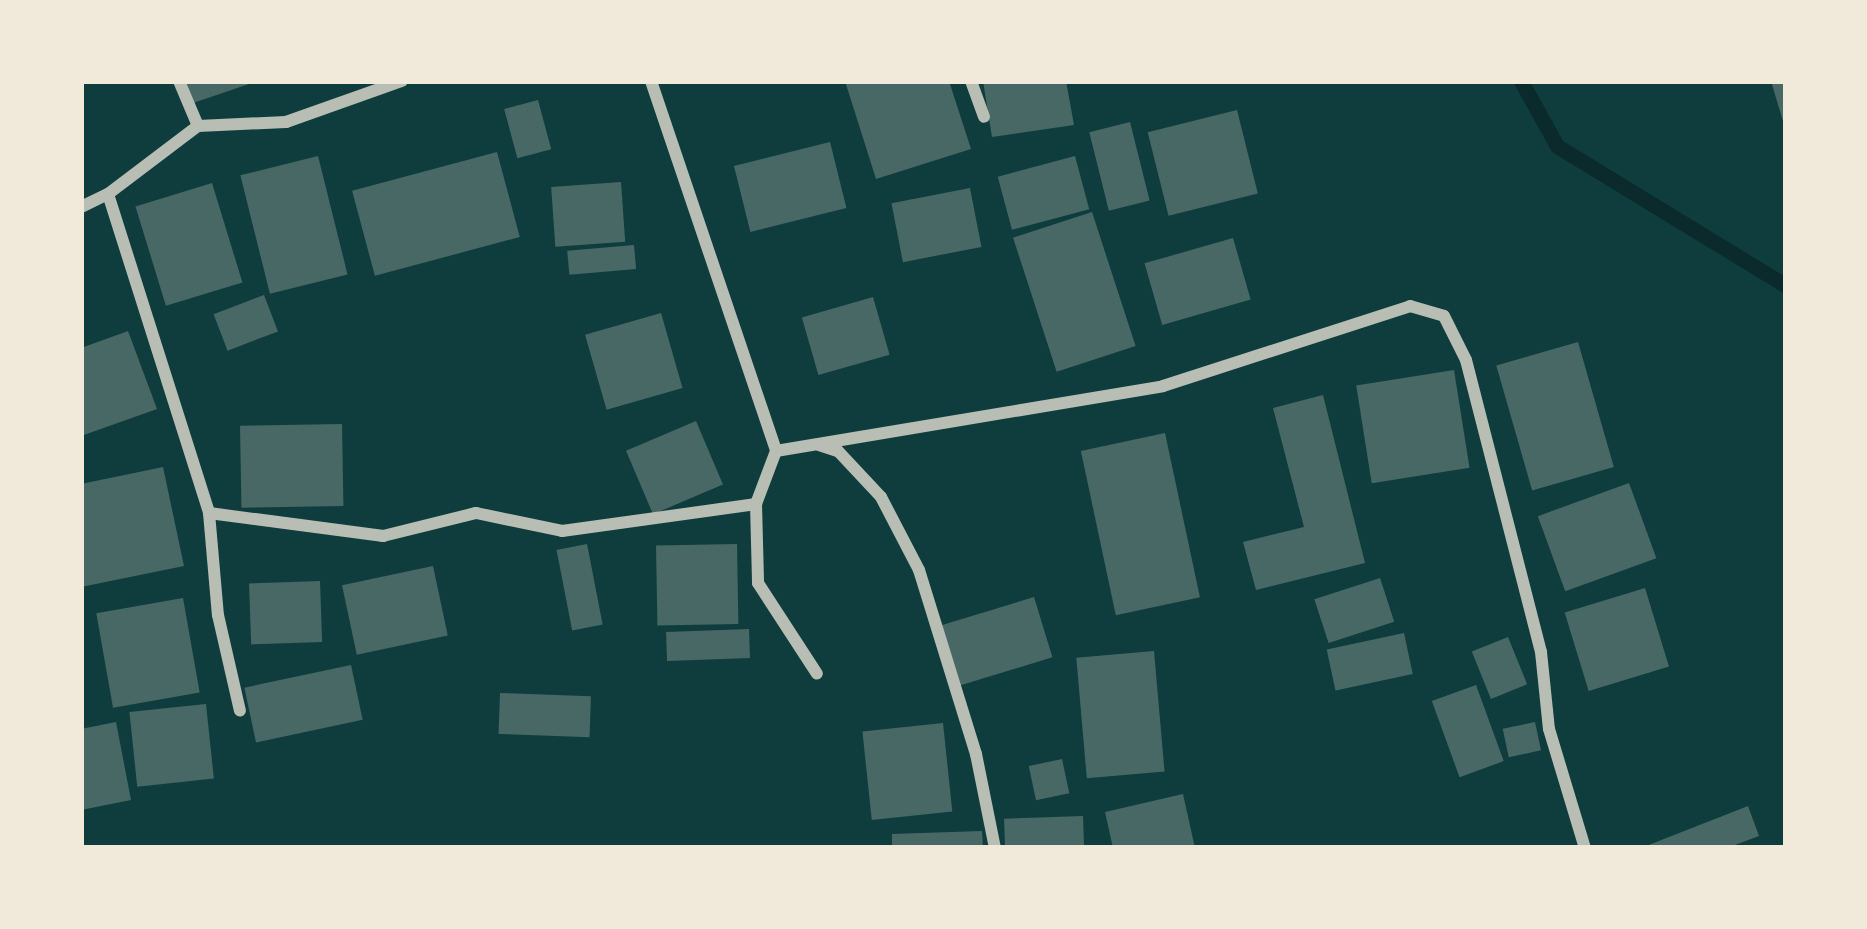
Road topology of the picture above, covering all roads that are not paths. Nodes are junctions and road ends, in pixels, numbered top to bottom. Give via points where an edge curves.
1 (178, 81) edge
2 (402, 81) edge
3 (651, 81) edge
4 (970, 81) edge
5 (984, 117) dead end
6 (198, 126) junction
7 (108, 194) junction
8 (81, 207) edge
9 (818, 445) junction
10 (776, 451) junction
11 (756, 504) junction
12 (209, 513) junction
13 (817, 674) dead end
14 (240, 711) dead end
15 (994, 848) edge
16 (1586, 848) edge

1 - 6 street
2 - 6 street via 286,122
3 - 10 street
4 - 5 street
6 - 7 street
7 - 8 street
7 - 12 street
9 - 10 street
9 - 15 street via 838,451 881,497 919,570 976,754
9 - 16 street via 1163,386 1410,306 1444,316 1466,360 1540,652 1549,729
10 - 11 street
11 - 12 street via 562,531 476,513 383,536
11 - 13 street via 758,583
12 - 14 street via 218,615

